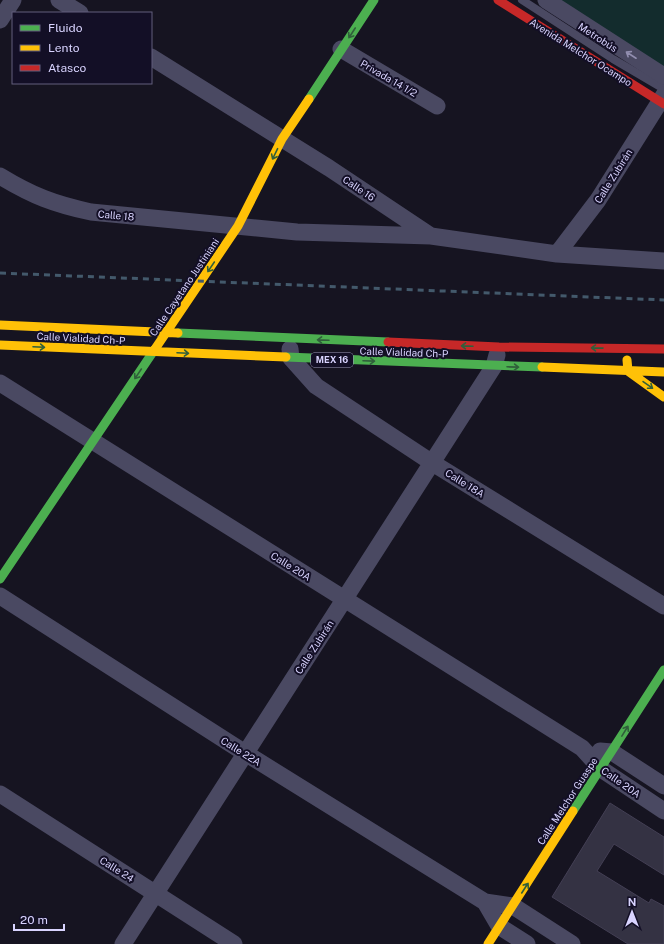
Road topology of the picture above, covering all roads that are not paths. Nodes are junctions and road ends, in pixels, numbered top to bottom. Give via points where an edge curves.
1 (13, 0) edge
2 (59, 0) edge
3 (374, 0) edge
4 (498, 0) edge
5 (522, 0) edge
6 (546, 0) edge
7 (78, 12) edge
8 (0, 20) edge
9 (341, 49) junction
10 (152, 58) edge
11 (664, 76) edge
12 (663, 97) edge
13 (437, 106) dead end
14 (282, 139) junction
15 (0, 176) edge
16 (238, 226) junction
17 (431, 236) junction
18 (557, 254) junction
19 (664, 261) edge
20 (0, 325) edge
21 (166, 332) junction
22 (289, 339) junction
23 (0, 345) edge
24 (499, 347) junction
25 (625, 349) junction
26 (664, 349) edge
27 (153, 352) junction
28 (291, 358) junction
29 (655, 363) edge
30 (494, 366) junction
31 (628, 371) junction
32 (664, 377) edge
33 (0, 383) edge
34 (664, 396) edge
35 (92, 441) junction
36 (430, 462) junction
37 (0, 579) edge
38 (0, 596) edge
39 (344, 599) junction
40 (664, 606) edge
41 (664, 670) edge
42 (582, 748) junction
43 (612, 752) junction
44 (245, 753) junction
45 (601, 769) junction
46 (664, 786) edge
47 (0, 794) edge
48 (664, 811) edge
49 (155, 893) junction
50 (485, 902) junction
51 (513, 906) junction
52 (499, 926) junction
53 (123, 944) edge
54 (234, 944) edge
55 (488, 944) edge
56 (527, 944) edge
57 (572, 944) edge

1 - 8 street
2 - 7 street
3 -> 9 main road, Calle Cayetano Justiniani
4 - 12 main road, Avenida Melchor Ocampo
5 - 12 lane, Metrobús via 613,60
11 -> 6 street
9 - 13 street, Privada 14 1/2
9 - 14 main road, Calle Cayetano Justiniani
10 - 14 street, Calle 16
12 - 18 street, Calle Zubirán via 598,200
14 -> 16 main road, Calle Cayetano Justiniani
14 - 17 street, Calle 16
15 - 16 street, Calle 18 via 38,198 60,206 91,212
16 - 17 street, Calle 18 via 297,232
16 -> 21 main road, Calle Cayetano Justiniani
17 - 18 street, Calle 16
18 - 19 street, Calle 16
20 - 21 main road, Calle Vialidad Ch-P / MEX 16
21 - 22 main road, Calle Vialidad Ch-P / MEX 16
21 - 27 main road, Calle Cayetano Justiniani
24 -> 22 main road, Calle Vialidad Ch-P / MEX 16
22 - 28 street
23 -> 27 main road, Calle Vialidad Ch-P / MEX 16
25 -> 24 main road, Calle Vialidad Ch-P / MEX 16
24 - 30 street, Calle Zubirán
25 - 29 main road, Calle Vialidad Ch-P / MEX 16
25 - 31 main road
26 - 29 main road, Calle Vialidad Ch-P / MEX 16
27 -> 28 main road, Calle Vialidad Ch-P / MEX 16
27 -> 35 main road, Calle Cayetano Justiniani
28 -> 30 main road, Calle Vialidad Ch-P / MEX 16
28 - 36 street, Calle 18A via 316,386
29 - 31 main road, Calle Vialidad Ch-P / MEX 16
29 - 32 main road
30 -> 31 main road, Calle Vialidad Ch-P / MEX 16
30 - 36 street, Calle Zubirán
31 -> 34 main road
33 - 35 street, Calle 20A
35 - 37 main road, Calle Cayetano Justiniani
35 - 39 street, Calle 20A
36 - 39 street, Calle Zubirán
36 - 40 street, Calle 18A
38 - 44 street, Calle 22A
39 - 42 street, Calle 20A
39 - 44 street, Calle Zubirán
43 -> 41 main road, Calle Melchor Guaspe
42 - 43 street, Calle 20A
42 - 45 street, Calle 20A
43 - 45 main road, Calle Melchor Guaspe
43 - 46 street, Calle 20A
44 - 49 street, Calle Zubirán
44 - 50 street, Calle 22A
45 - 48 street, Calle 20A
51 -> 45 main road, Calle Melchor Guaspe
47 - 49 street, Calle 24
49 - 53 street, Calle Zubirán
49 - 54 street, Calle 24
50 - 51 street, Calle 22A
50 - 52 street, Calle 22A
51 - 52 main road, Calle Melchor Guaspe
51 - 57 street, Calle 22A
52 - 55 main road, Calle Melchor Guaspe
52 - 56 street, Calle 22A

